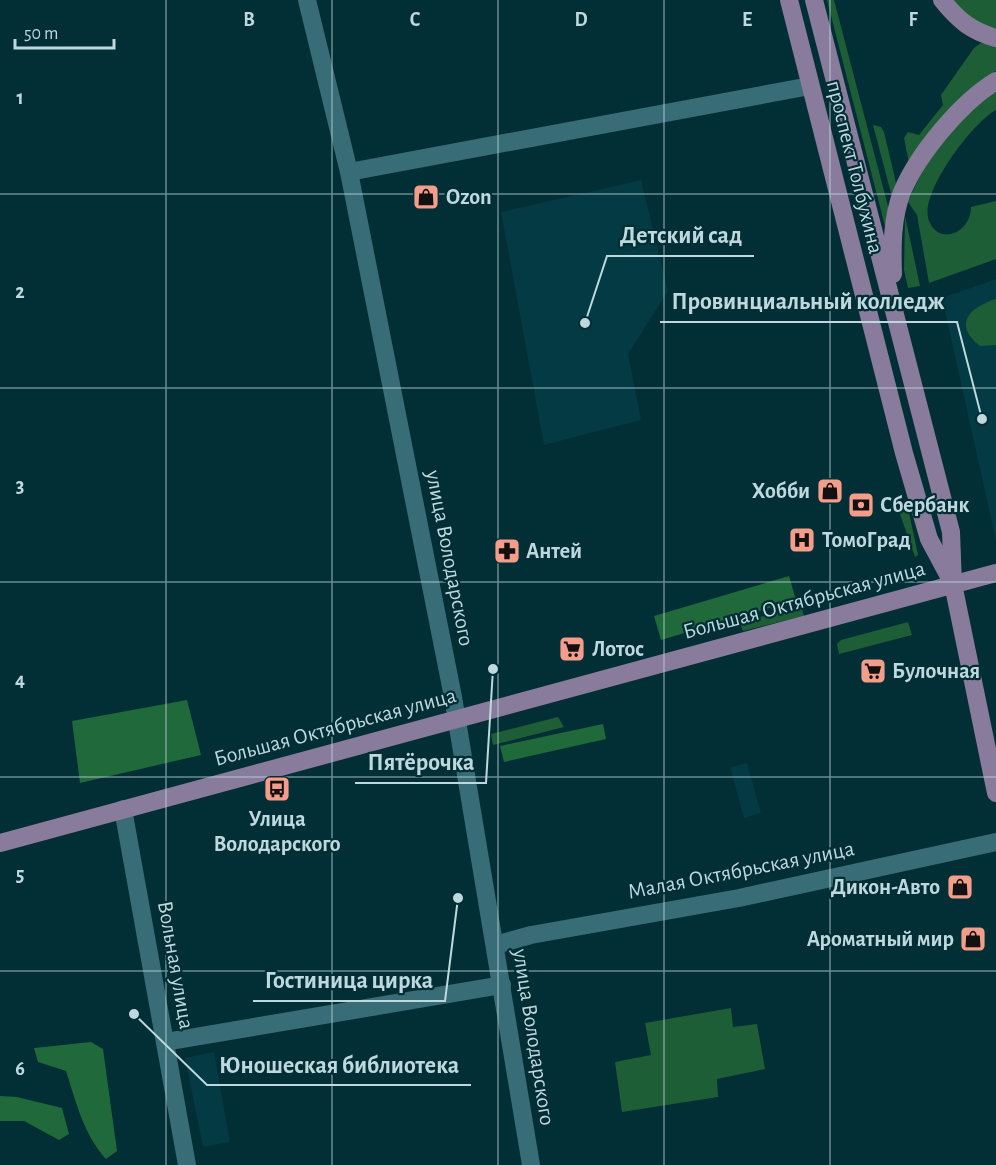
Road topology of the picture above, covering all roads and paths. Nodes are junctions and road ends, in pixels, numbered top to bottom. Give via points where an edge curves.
1 (307, 0) edge
2 (789, 0) edge
3 (814, 0) edge
4 (942, 0) edge
5 (996, 38) edge
6 (996, 81) edge
7 (810, 86) junction
8 (350, 172) junction
9 (895, 305) junction
10 (996, 573) edge
11 (953, 584) junction
12 (458, 719) junction
13 (996, 793) edge
14 (123, 809) junction
15 (996, 842) edge
16 (0, 843) edge
17 (495, 945) junction
18 (502, 985) junction
19 (165, 1042) junction
20 (187, 1165) edge
21 (531, 1165) edge

1 - 8 street, улица Володарского
2 - 7 main road, проспект Толбухина
3 - 9 main road, проспект Толбухина
4 - 5 main road via 958,21
6 - 9 main road via 960,109 903,191 894,227
7 - 8 street
7 - 11 main road, проспект Толбухина via 907,464 929,539
8 - 12 street, улица Володарского
9 - 11 main road, проспект Толбухина via 951,532
10 - 11 main road, Большая Октябрьская улица
11 - 12 main road, Большая Октябрьская улица
11 - 13 main road, проспект Толбухина
12 - 14 main road, Большая Октябрьская улица
12 - 17 street, улица Володарского
14 - 16 main road, Большая Октябрьская улица
14 - 19 street, Вольная улица
15 - 17 street, Малая Октябрьская улица via 739,898 531,935
17 - 18 street, улица Володарского
18 - 19 street
18 - 21 street, улица Володарского
19 - 20 street, Вольная улица

